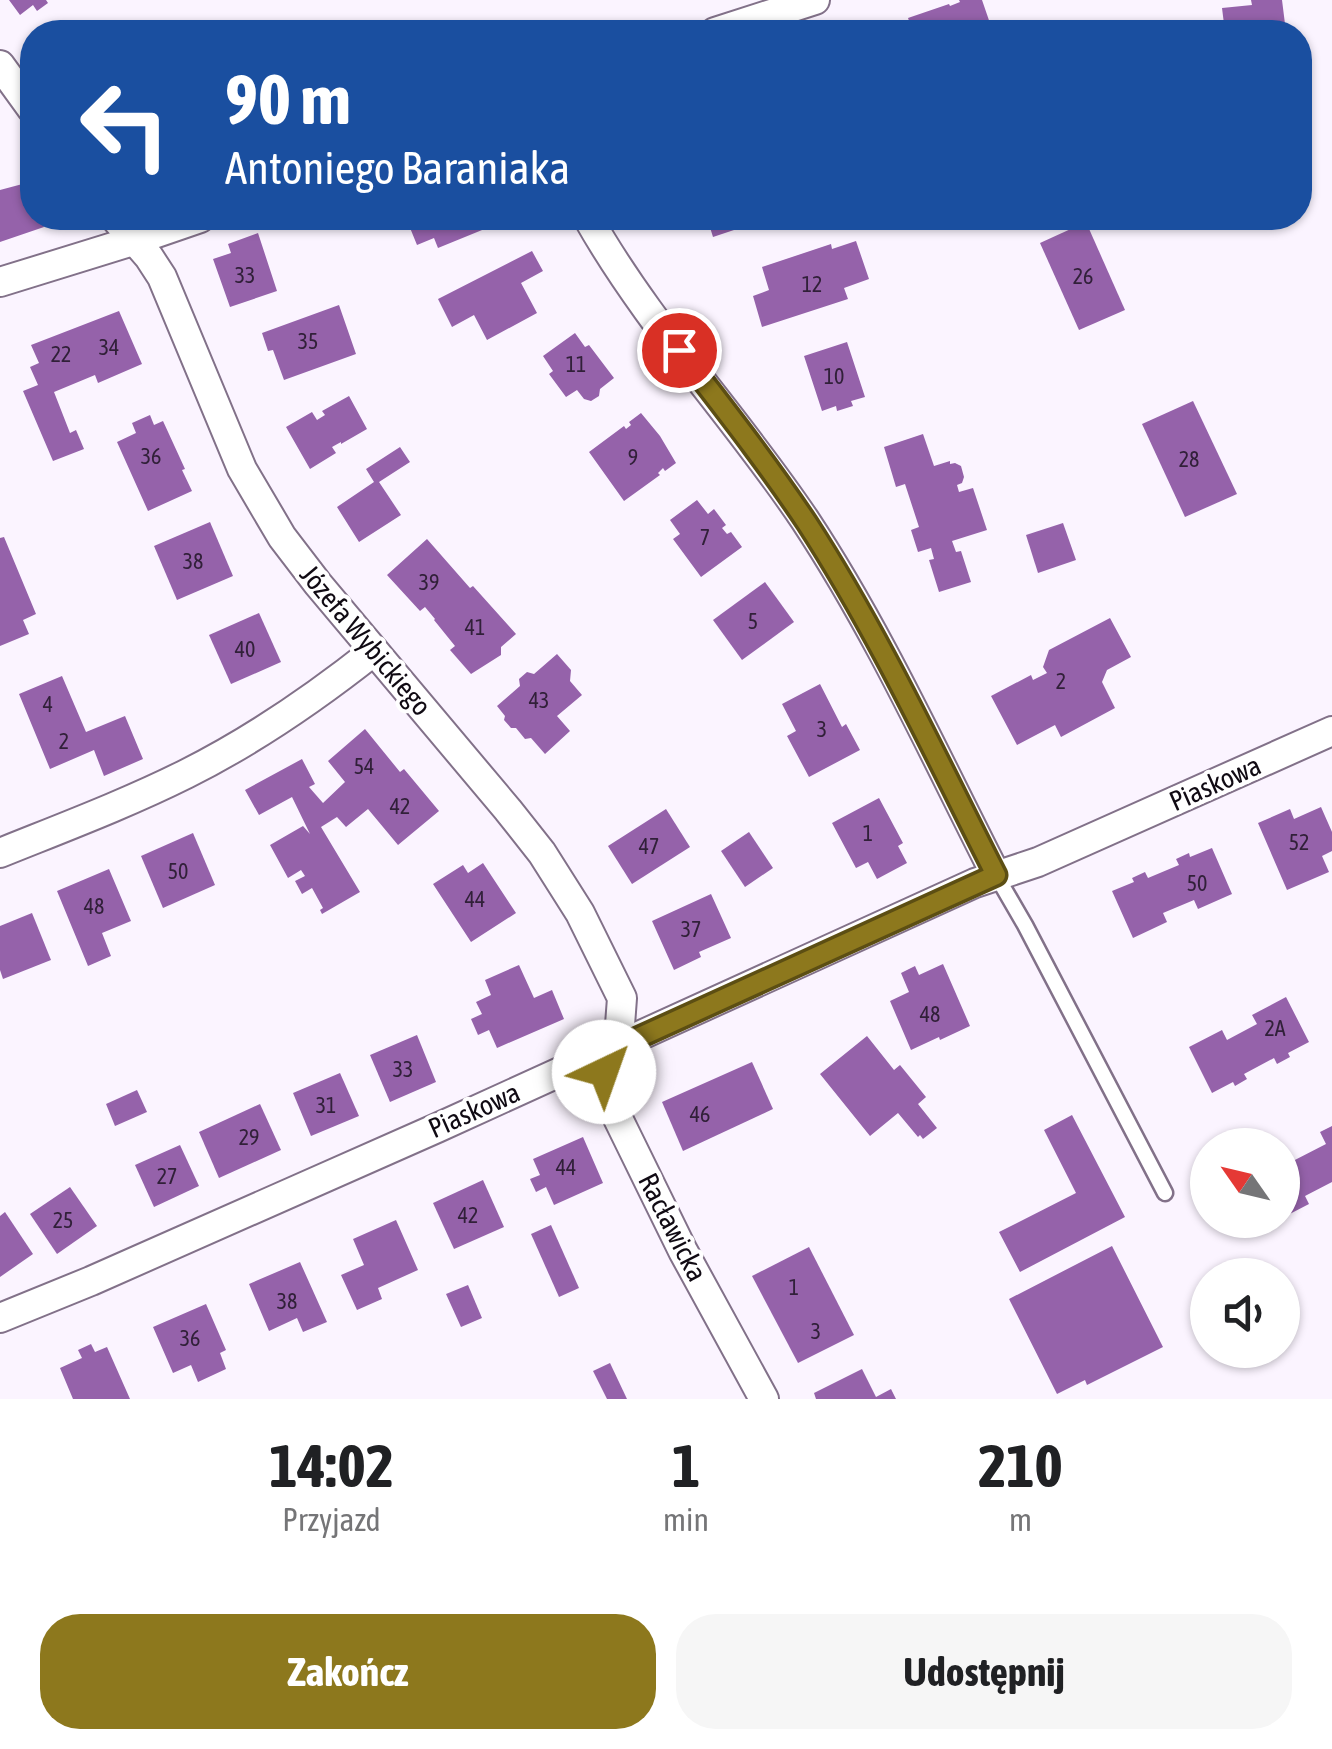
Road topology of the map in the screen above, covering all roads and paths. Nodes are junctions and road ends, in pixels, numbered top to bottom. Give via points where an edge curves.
1 (815, 0) edge
2 (753, 20) edge
3 (0, 65) edge
4 (20, 92) edge
5 (126, 230) edge
6 (165, 230) edge
7 (596, 230) edge
8 (136, 240) junction
9 (0, 282) edge
10 (374, 651) junction
11 (1332, 731) edge
12 (3, 844) edge
13 (996, 875) junction
14 (611, 1050) junction
15 (1165, 1194) dead end
16 (0, 1318) edge
17 (764, 1399) edge

1 - 2 street
3 - 4 street
5 - 8 street, Józefa Wybickiego
6 - 8 street
7 - 13 street via 808,524
8 - 9 street
8 - 10 street, Józefa Wybickiego via 162,277 266,514
10 - 12 street via 188,773
10 - 14 street, Józefa Wybickiego via 524,830 580,913 622,998
11 - 13 street, Piaskowa
13 - 14 street, Piaskowa
13 - 15 lane
14 - 16 street, Piaskowa
14 - 17 street, Racławicka via 604,1083 611,1104

